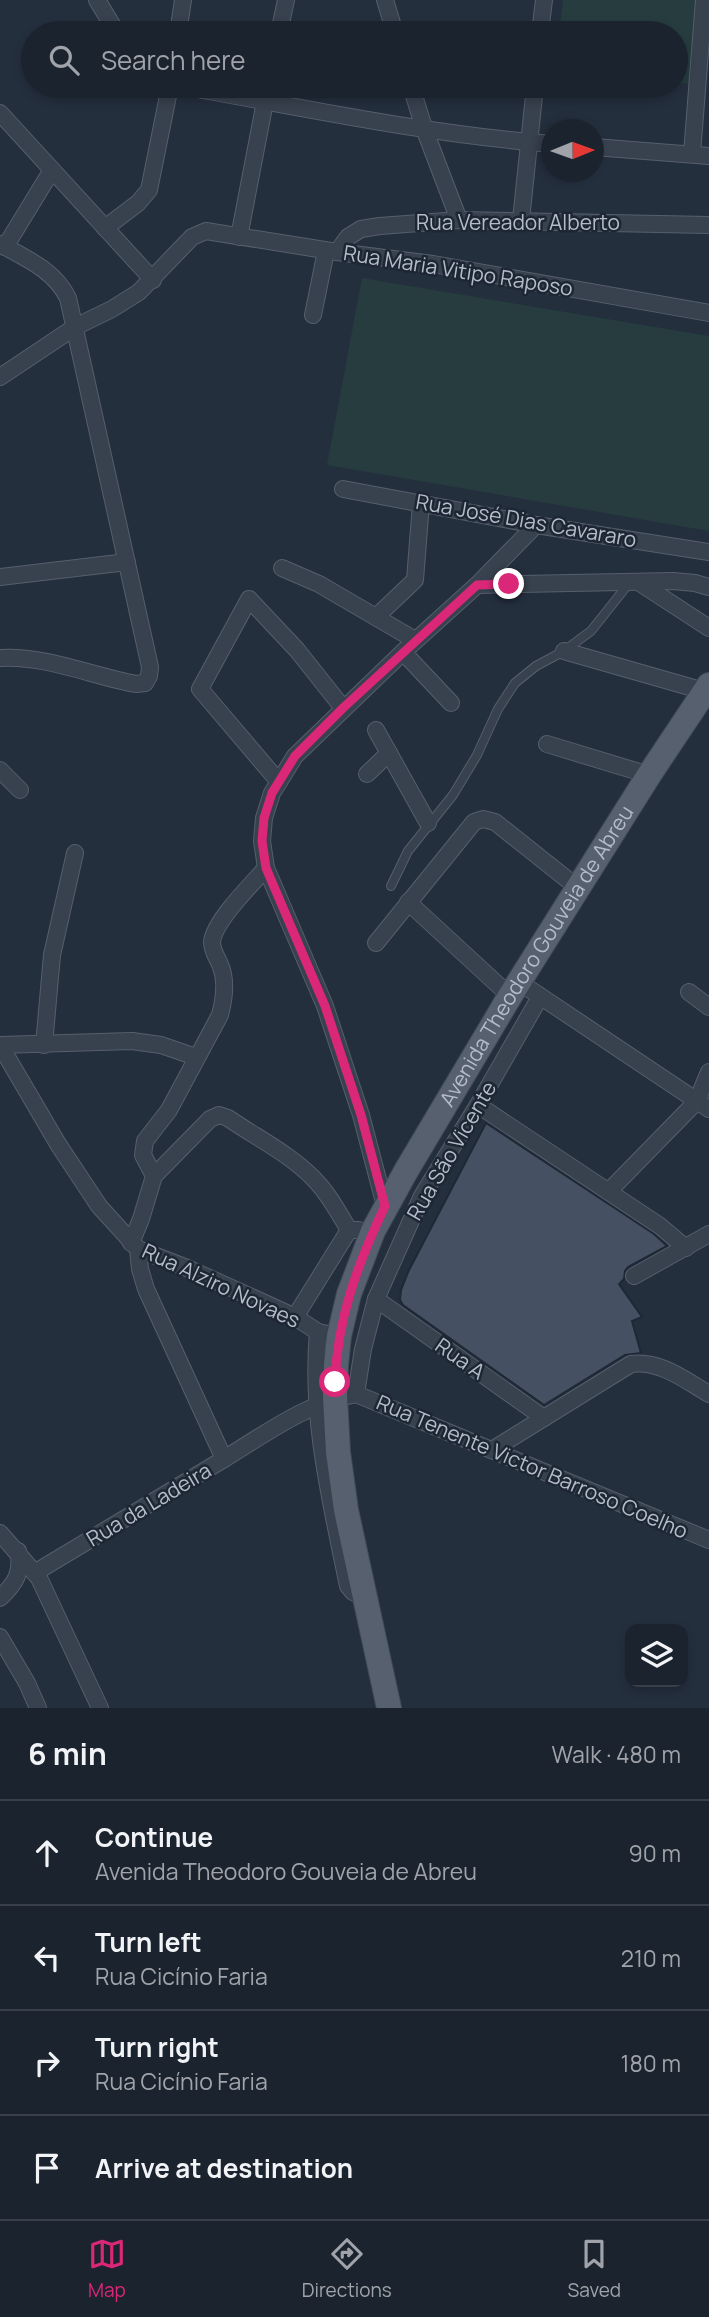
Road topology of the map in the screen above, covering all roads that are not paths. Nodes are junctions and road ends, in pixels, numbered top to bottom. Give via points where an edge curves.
1 (97, 0) edge
2 (183, 0) edge
3 (286, 0) edge
4 (385, 0) edge
5 (544, 0) edge
6 (704, 0) edge
7 (110, 21) edge
8 (180, 21) edge
9 (282, 21) edge
10 (391, 21) edge
11 (542, 21) edge
12 (168, 98) edge
13 (266, 98) edge
14 (284, 98) edge
15 (415, 98) edge
16 (534, 98) edge
17 (0, 113) edge
18 (425, 131) junction
19 (529, 142) junction
20 (541, 143) edge
21 (604, 148) edge
22 (692, 154) junction
23 (709, 156) edge
24 (52, 170) junction
25 (459, 220) junction
26 (522, 220) junction
27 (709, 225) edge
28 (105, 228) junction
29 (239, 237) junction
30 (2, 246) edge
31 (331, 251) junction
32 (153, 280) junction
33 (709, 313) edge
34 (313, 315) dead end
35 (75, 327) junction
36 (0, 377) edge
37 (343, 489) dead end
38 (421, 503) junction
39 (536, 525) junction
40 (709, 552) edge
41 (127, 562) junction
42 (282, 568) dead end
43 (0, 577) edge
44 (635, 583) junction
45 (477, 585) junction
46 (709, 587) edge
47 (376, 617) junction
48 (709, 628) edge
49 (409, 646) junction
50 (564, 650) junction
51 (0, 658) edge
52 (706, 688) edge
53 (451, 703) dead end
54 (343, 708) junction
55 (376, 730) dead end
56 (547, 744) dead end
57 (389, 753) junction
58 (0, 770) edge
59 (367, 774) dead end
60 (649, 775) junction
61 (279, 782) junction
62 (20, 790) dead end
63 (428, 823) junction
64 (75, 853) dead end
65 (266, 868) junction
66 (391, 886) dead end
67 (578, 888) junction
68 (408, 902) junction
69 (376, 943) dead end
70 (514, 989) junction
71 (689, 992) dead end
72 (540, 997) junction
73 (709, 1007) edge
74 (0, 1045) edge
75 (44, 1045) junction
76 (196, 1057) junction
77 (709, 1072) edge
78 (478, 1105) junction
79 (703, 1105) edge
80 (154, 1176) junction
81 (609, 1191) junction
82 (385, 1206) junction
83 (361, 1230) junction
84 (709, 1234) edge
85 (134, 1246) junction
86 (686, 1248) junction
87 (634, 1276) dead end
88 (376, 1299) junction
89 (295, 1317) junction
90 (328, 1334) junction
91 (709, 1394) edge
92 (336, 1399) junction
93 (544, 1418) junction
94 (492, 1450) junction
95 (224, 1459) junction
96 (0, 1532) edge
97 (709, 1540) edge
98 (18, 1551) junction
99 (36, 1572) junction
100 (0, 1598) edge
101 (0, 1637) edge
102 (38, 1708) edge
103 (100, 1708) edge
104 (389, 1708) edge

1 - 7 street
2 - 8 street
3 - 9 street
4 - 10 street
5 - 11 street
6 - 22 street
12 - 28 street via 149,190
13 - 29 street
14 - 18 street
15 - 18 street
16 - 19 street
17 - 24 street
18 - 19 street
18 - 25 street
19 - 20 street
19 - 26 street
21 - 22 street
22 - 23 street
24 - 28 street
24 - 30 street
25 - 26 street, Rua Vereador Alberto
25 - 31 street, Rua Vereador Alberto via 361,229
26 - 27 street, Rua Vereador Alberto
28 - 32 street
29 - 31 street, Rua Maria Vitipo Raposo
29 - 32 street, Rua Maria Vitipo Raposo via 198,233
30 - 35 street via 58,280
31 - 33 street, Rua Maria Vitipo Raposo via 433,264
31 - 34 street
32 - 35 street via 125,302
35 - 36 street
35 - 41 street
37 - 38 street, Rua José Dias Cavararo
38 - 39 street, Rua José Dias Cavararo
38 - 47 street via 415,580
39 - 40 street, Rua José Dias Cavararo
39 - 45 street
41 - 43 street
41 - 51 street via 148,655 145,683 44,662
42 - 47 street
44 - 45 street
44 - 46 street via 673,581
44 - 48 street
44 - 50 lane via 591,631
45 - 49 street
47 - 49 street
49 - 53 street
49 - 54 street
50 - 52 street
50 - 63 lane via 515,683 453,795
52 - 60 main road, Avenida Theodoro Gouveia de Abreu
54 - 61 street via 295,756
54 - 61 street via 248,599 200,688
55 - 57 street
56 - 60 street
57 - 59 street
57 - 63 street
58 - 62 street
60 - 67 main road, Avenida Theodoro Gouveia de Abreu
61 - 65 street via 264,818
63 - 66 lane via 408,850
64 - 75 street via 52,955
65 - 76 street via 214,934 214,952 224,981 223,1004
65 - 82 street via 325,1006
67 - 68 street via 495,822 483,819 474,822
67 - 70 main road, Avenida Theodoro Gouveia de Abreu
68 - 69 street
68 - 70 street
70 - 72 street
70 - 82 main road, Avenida Theodoro Gouveia de Abreu
71 - 73 street
72 - 78 street, Rua São Vicente
72 - 79 street
74 - 75 street
74 - 85 street, Rua Alziro Novaes via 99,1206
75 - 76 street via 132,1041
76 - 80 street via 169,1110 145,1141 143,1155
77 - 79 street
78 - 81 street
78 - 88 street, Rua São Vicente via 422,1196
79 - 81 street
80 - 83 street via 210,1119 224,1115 314,1179
80 - 85 street
81 - 86 street
82 - 83 main road, Avenida Theodoro Gouveia de Abreu
83 - 89 street, Avenida Theodoro Gouveia de Abreu
83 - 90 main road, Avenida Theodoro Gouveia de Abreu via 348,1294
84 - 86 street
85 - 89 street, Rua Alziro Novaes
85 - 95 street via 146,1289
86 - 87 street
88 - 92 street, Rua São Vicente via 363,1349
88 - 93 street, Rua A
89 - 90 street, Rua Alziro Novaes
90 - 92 main road, Avenida Theodoro Gouveia de Abreu
91 - 93 street via 659,1366 631,1364
92 - 94 street, Rua Tenente Victor Barroso Coelho
92 - 95 street
92 - 104 main road, Avenida Theodoro Gouveia de Abreu via 346,1510
93 - 94 street
94 - 97 street, Rua Tenente Victor Barroso Coelho
95 - 99 street, Rua da Ladeira
96 - 98 street
98 - 99 street
98 - 100 street via 17,1578
99 - 103 street
101 - 102 street

